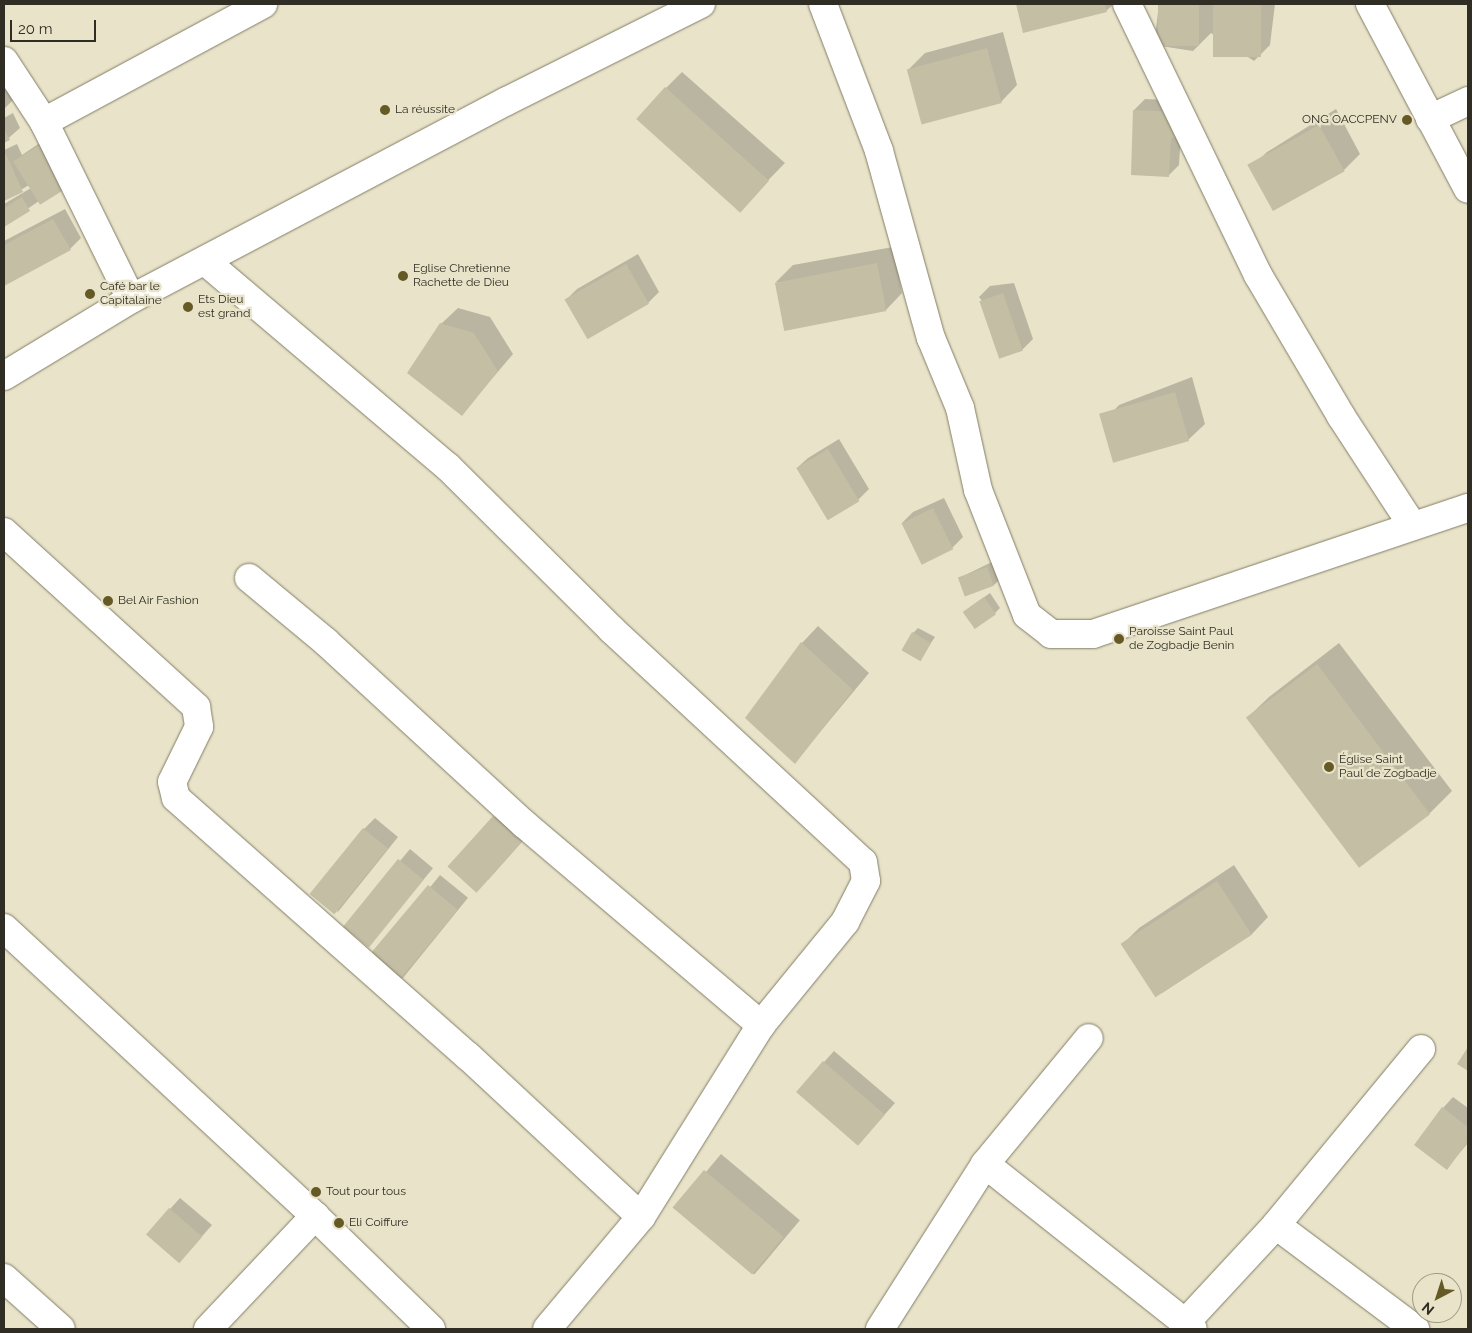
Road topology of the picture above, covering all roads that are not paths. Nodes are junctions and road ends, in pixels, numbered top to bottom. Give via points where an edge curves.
1 (263, 4) edge
2 (701, 4) edge
3 (823, 4) edge
4 (1127, 4) edge
5 (1370, 4) edge
6 (4, 61) edge
7 (1468, 101) edge
8 (1430, 119) junction
9 (44, 122) junction
10 (1468, 189) edge
11 (206, 261) junction
12 (131, 299) junction
13 (4, 376) edge
14 (1468, 508) edge
15 (1412, 525) junction
16 (4, 532) edge
17 (249, 578) dead end
18 (4, 928) edge
19 (761, 1025) junction
20 (1089, 1038) dead end
21 (1421, 1048) dead end
22 (985, 1164) junction
23 (315, 1216) junction
24 (641, 1217) junction
25 (1276, 1225) junction
26 (4, 1278) edge
27 (1190, 1326) edge
28 (61, 1329) edge
29 (208, 1329) edge
30 (431, 1329) edge
31 (547, 1329) edge
32 (880, 1329) edge
33 (1415, 1329) edge

1 - 9 street
2 - 11 street via 507,101
3 - 15 street via 879,151 931,338 960,408 978,490 1028,615 1051,634 1093,634
4 - 15 street via 1258,275 1341,416
5 - 8 street
6 - 9 street
7 - 8 street
8 - 10 street
9 - 12 street
11 - 12 street
11 - 19 street via 448,467 611,629 863,862 866,881 858,902
12 - 13 street
14 - 15 street
16 - 24 street via 196,707 199,727 172,782 176,798 468,1056
17 - 19 street via 326,642 524,824
18 - 23 street
19 - 24 street
20 - 22 street
21 - 25 street
22 - 27 street
22 - 32 street
23 - 29 street
23 - 30 street
24 - 31 street
25 - 27 street
25 - 33 street
26 - 28 street

